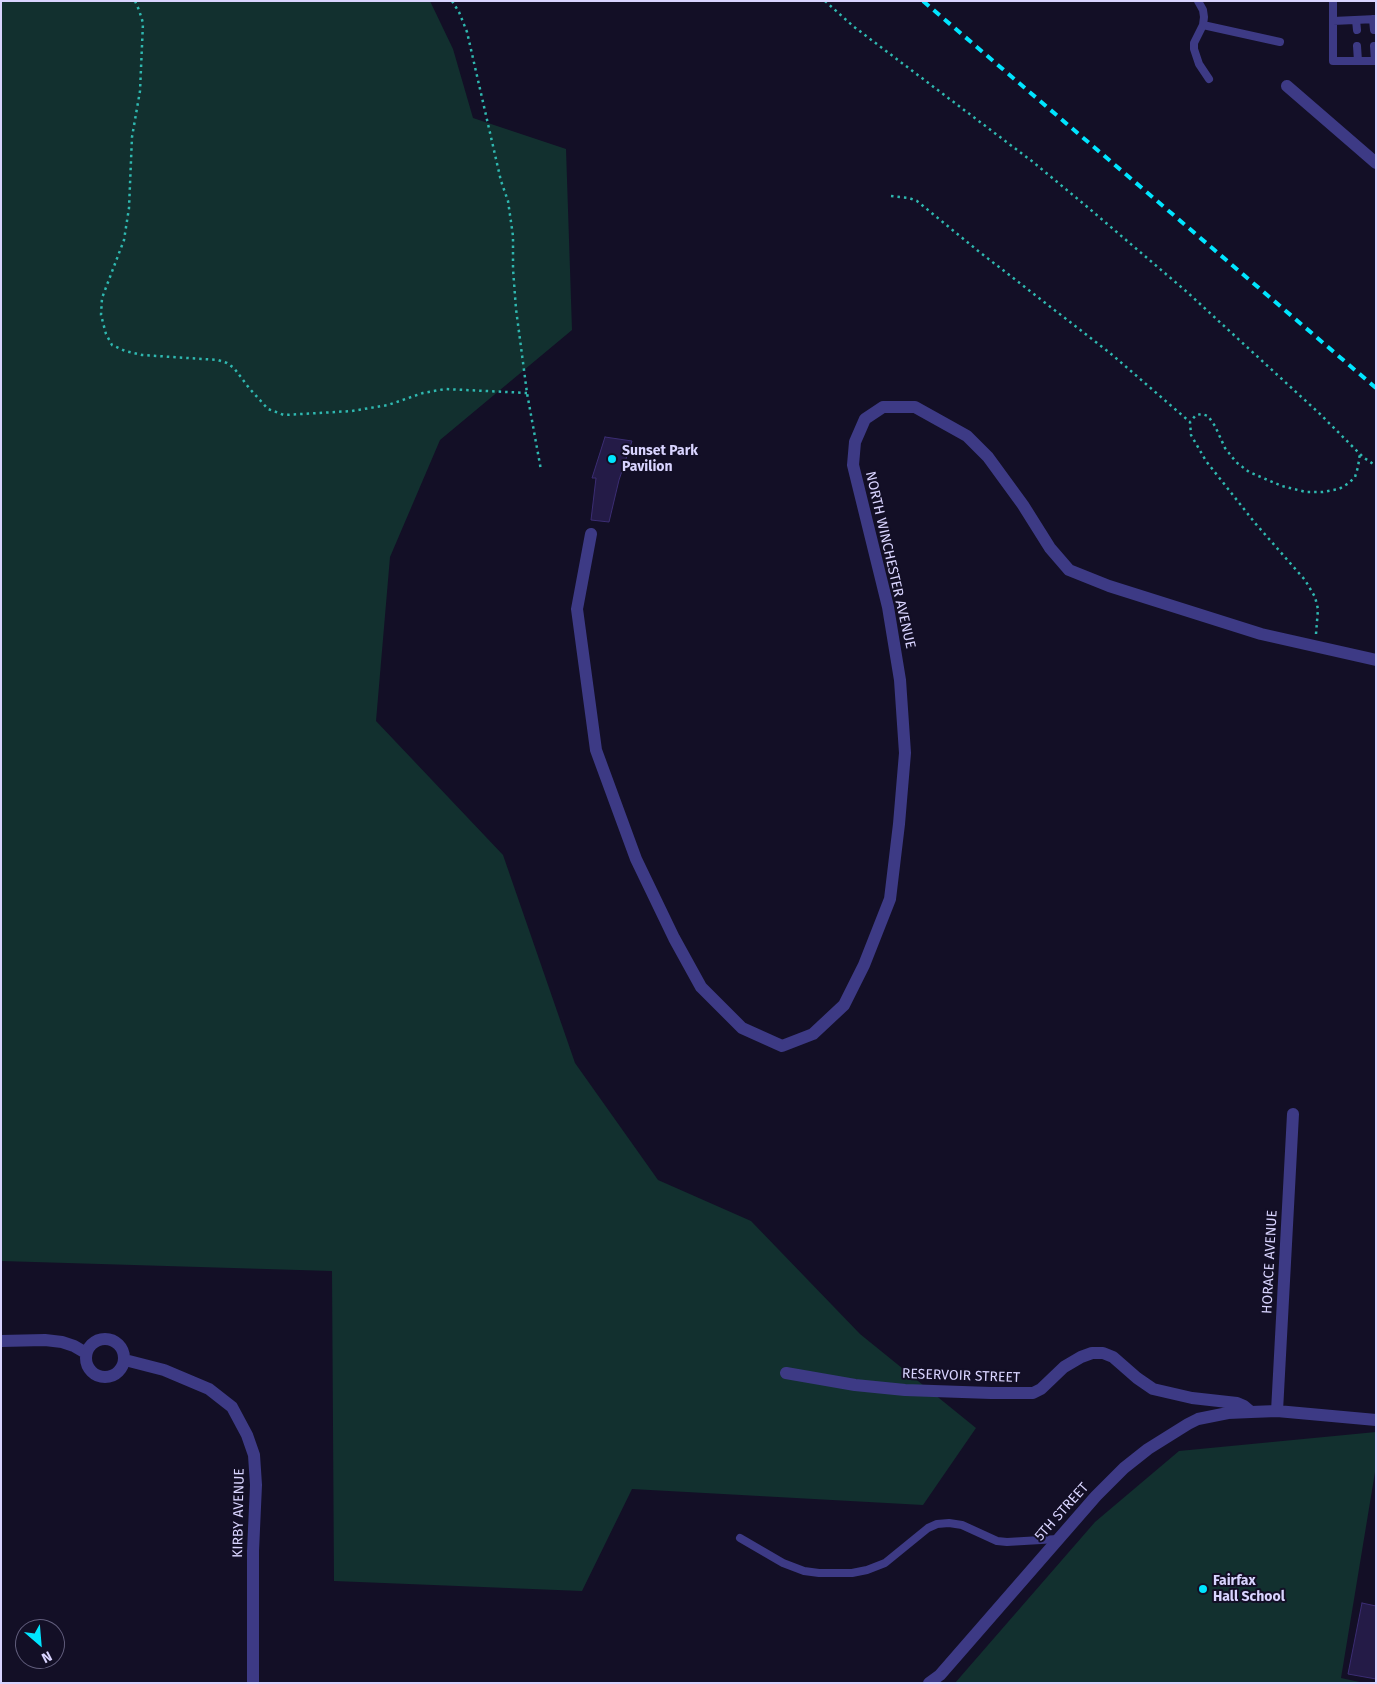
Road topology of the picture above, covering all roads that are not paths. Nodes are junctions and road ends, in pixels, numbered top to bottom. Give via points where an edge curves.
1 (1198, 1) edge
2 (1332, 1) edge
3 (1374, 19) edge
4 (1356, 20) junction
5 (1333, 21) junction
6 (1203, 25) junction
7 (1357, 30) dead end
8 (1374, 30) dead end
9 (1280, 42) dead end
10 (1357, 46) dead end
11 (1374, 46) dead end
12 (1375, 60) edge
13 (1358, 61) junction
14 (1209, 79) dead end
15 (1287, 86) dead end
16 (1376, 163) edge
17 (591, 534) dead end
18 (1376, 660) edge
19 (1293, 1114) dead end
20 (1, 1341) edge
21 (86, 1353) junction
22 (125, 1360) junction
23 (786, 1373) dead end
24 (1251, 1412) junction
25 (1277, 1412) junction
26 (1376, 1420) edge
27 (740, 1538) dead end
28 (1058, 1539) junction
29 (253, 1683) edge
30 (929, 1683) edge

1 - 6 lane via 1203,10
2 - 5 lane
3 - 4 lane
3 - 8 lane
4 - 5 lane
4 - 7 lane
5 - 13 lane via 1332,60
6 - 9 lane
6 - 14 lane via 1194,50
10 - 13 lane
11 - 12 lane
12 - 13 lane
15 - 16 street
17 - 18 street, NORTH WINCHESTER AVENUE via 576,609 596,750 636,859 701,987 742,1028 782,1046 813,1034 844,1005 890,899 905,754 900,680 888,607 853,464 854,442 865,419 882,407 915,407 967,436 988,457 1050,548 1070,570 1109,586 1261,634
19 - 25 street, HORACE AVENUE
20 - 21 street via 62,1342
21 - 22 street via 95,1342 111,1340 123,1350
21 - 22 street via 88,1369 100,1377 116,1375
22 - 29 street, KIRBY AVENUE via 164,1370 209,1389 232,1407 247,1435 254,1454 256,1485
23 - 24 street, RESERVOIR STREET via 904,1390 1033,1393 1064,1366 1092,1353 1103,1353 1153,1389 1237,1403
24 - 25 street, RESERVOIR STREET
24 - 28 street, 5TH STREET via 1198,1419 1163,1439 1124,1468
25 - 26 street, RESERVOIR STREET
27 - 28 lane via 783,1563 819,1574 852,1573 885,1563 937,1524 962,1525 997,1541
28 - 30 street, 5TH STREET via 940,1675

